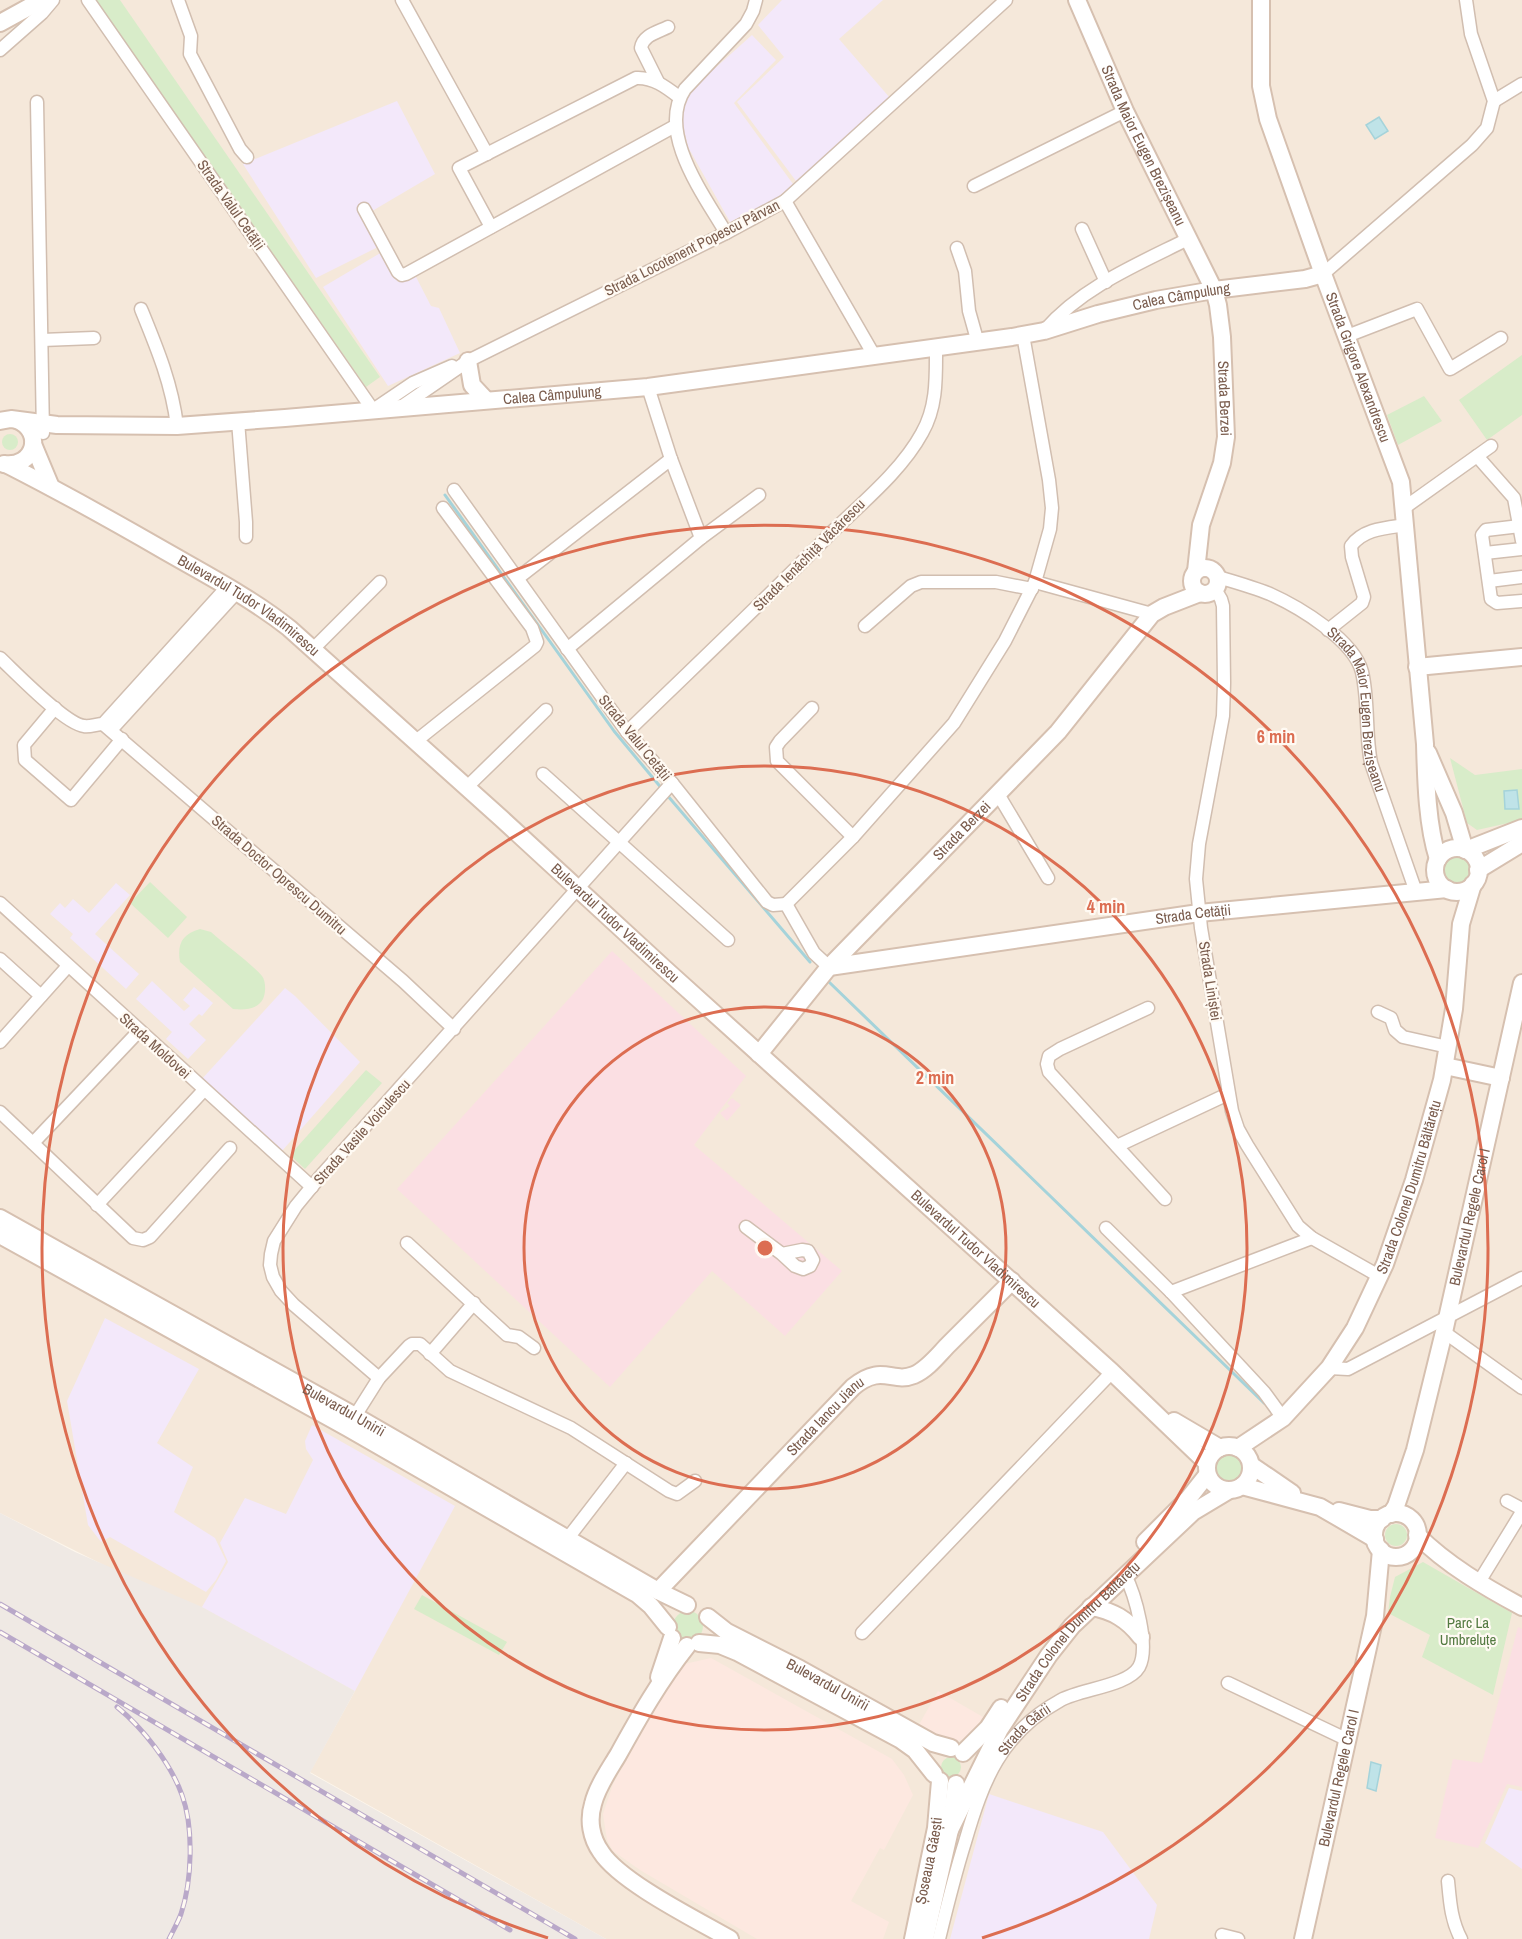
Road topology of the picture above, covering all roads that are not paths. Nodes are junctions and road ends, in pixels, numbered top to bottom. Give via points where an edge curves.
1 (21, 0) edge
2 (42, 0) edge
3 (53, 0) edge
4 (88, 0) edge
5 (178, 0) edge
6 (402, 0) edge
7 (756, 0) edge
8 (1006, 0) edge
9 (1077, 0) edge
10 (1261, 0) edge
11 (1466, 0) edge
12 (0, 10) edge
13 (0, 23) edge
14 (669, 27) dead end
15 (0, 50) edge
16 (658, 82) junction
17 (1522, 84) edge
18 (679, 97) junction
19 (1494, 100) junction
20 (37, 102) dead end
21 (1125, 111) junction
22 (675, 126) junction
23 (487, 154) junction
24 (247, 157) dead end
25 (974, 186) dead end
26 (785, 201) junction
27 (364, 209) dead end
28 (491, 227) junction
29 (1082, 229) dead end
30 (726, 233) junction
31 (1188, 239) junction
32 (957, 248) dead end
33 (1323, 274) junction
34 (1106, 282) junction
35 (1214, 290) junction
36 (141, 309) dead end
37 (1044, 331) junction
38 (1023, 335) junction
39 (1347, 336) junction
40 (94, 338) dead end
41 (1501, 338) dead end
42 (42, 340) junction
43 (978, 343) junction
44 (936, 349) junction
45 (875, 357) junction
46 (468, 361) junction
47 (648, 387) junction
48 (486, 400) junction
49 (402, 407) junction
50 (373, 410) junction
51 (5, 421) edge
52 (238, 421) junction
53 (177, 426) junction
54 (42, 433) junction
55 (1491, 446) dead end
56 (1477, 456) junction
57 (671, 459) junction
58 (4, 463) edge
59 (51, 487) junction
60 (454, 490) dead end
61 (759, 495) dead end
62 (443, 508) dead end
63 (1404, 508) junction
64 (1406, 525) junction
65 (1520, 526) junction
66 (246, 537) dead end
67 (701, 538) junction
68 (1522, 541) edge
69 (1522, 549) edge
70 (1485, 553) junction
71 (1522, 577) edge
72 (518, 579) junction
73 (1210, 581) junction
74 (1489, 581) junction
75 (380, 582) dead end
76 (1033, 585) junction
77 (232, 590) junction
78 (1522, 601) edge
79 (1158, 611) junction
80 (865, 626) dead end
81 (1328, 630) junction
82 (313, 649) junction
83 (567, 649) junction
84 (1522, 657) edge
85 (0, 658) edge
86 (1417, 667) junction
87 (55, 708) junction
88 (812, 708) dead end
89 (546, 710) dead end
90 (107, 727) junction
91 (627, 732) junction
92 (122, 739) junction
93 (416, 741) junction
94 (1425, 744) junction
95 (543, 774) dead end
96 (672, 783) junction
97 (467, 787) junction
98 (999, 794) junction
99 (1457, 825) junction
100 (853, 837) junction
101 (1518, 840) edge
102 (620, 842) junction
103 (1466, 850) junction
104 (1438, 858) junction
105 (1436, 875) junction
106 (1476, 877) junction
107 (1048, 878) dead end
108 (578, 889) junction
109 (1449, 890) junction
110 (1416, 892) junction
111 (0, 903) edge
112 (786, 904) junction
113 (1199, 913) junction
114 (1461, 924) junction
115 (728, 940) dead end
116 (2, 966) edge
117 (68, 966) junction
118 (829, 967) junction
119 (1522, 983) edge
120 (41, 996) junction
121 (1148, 1008) dead end
122 (1378, 1012) dead end
123 (454, 1029) junction
124 (139, 1031) junction
125 (0, 1042) edge
126 (1448, 1047) junction
127 (759, 1054) junction
128 (1445, 1066) junction
129 (1501, 1078) junction
130 (204, 1090) junction
131 (1228, 1094) junction
132 (0, 1112) edge
133 (33, 1143) junction
134 (1117, 1146) junction
135 (230, 1148) dead end
136 (312, 1187) junction
137 (1165, 1199) dead end
138 (98, 1205) junction
139 (0, 1218) edge
140 (746, 1227) dead end
141 (1106, 1228) dead end
142 (0, 1235) edge
143 (1312, 1238) junction
144 (407, 1243) dead end
145 (782, 1254) dead end
146 (1379, 1276) junction
147 (1522, 1278) edge
148 (1012, 1281) junction
149 (1171, 1292) junction
150 (474, 1303) junction
151 (1446, 1326) junction
152 (534, 1348) dead end
153 (430, 1354) junction
154 (1329, 1368) junction
155 (1112, 1372) junction
156 (379, 1378) junction
157 (1522, 1388) edge
158 (1148, 1405) junction
159 (1282, 1418) junction
160 (352, 1422) junction
161 (1220, 1448) junction
162 (1238, 1448) junction
163 (1415, 1450) junction
164 (626, 1463) junction
165 (1250, 1464) junction
166 (1207, 1469) junction
167 (695, 1481) dead end
168 (1235, 1488) junction
169 (1507, 1500) dead end
170 (1314, 1505) junction
171 (1522, 1511) edge
172 (1386, 1517) junction
173 (1410, 1519) junction
174 (1418, 1535) junction
175 (564, 1544) junction
176 (1378, 1545) junction
177 (1404, 1554) junction
178 (1125, 1575) junction
179 (1478, 1581) junction
180 (658, 1591) junction
181 (687, 1605) junction
182 (1091, 1607) junction
183 (1522, 1607) edge
184 (1375, 1616) junction
185 (708, 1617) junction
186 (670, 1632) junction
187 (862, 1634) dead end
188 (1141, 1637) junction
189 (693, 1645) junction
190 (1228, 1683) dead end
191 (655, 1691) junction
192 (1000, 1730) junction
193 (1348, 1740) junction
194 (961, 1756) junction
195 (943, 1780) junction
196 (943, 1829) junction
197 (1449, 1881) dead end
198 (1222, 1935) dead end
199 (730, 1939) edge
200 (913, 1939) edge
201 (925, 1939) edge
202 (939, 1939) edge
203 (1238, 1939) edge
204 (1303, 1939) edge
205 (1461, 1939) edge

1 - 12 main road
2 - 13 main road
3 - 15 street
4 - 50 street, Strada Valul Cetății
5 - 24 street via 191,36 190,54
6 - 23 street
7 - 18 street via 746,24
8 - 26 street, Strada Locotenent Popescu Pârvan
9 - 21 main road, Strada Maior Eugen Brezișeanu
10 - 33 main road, Strada Grigore Alexandrescu via 1263,101
11 - 19 street via 1471,34
14 - 16 street via 641,43
16 - 18 street
16 - 23 street via 636,78
17 - 19 street
18 - 22 street
19 - 33 street via 1491,121 1482,135
20 - 42 street
21 - 25 street
21 - 31 main road, Strada Maior Eugen Brezișeanu
22 - 28 street
22 - 30 street via 680,149
23 - 28 street via 459,168
26 - 30 street, Strada Locotenent Popescu Pârvan
26 - 45 street
27 - 28 street via 402,275
29 - 34 street
30 - 46 street, Strada Locotenent Popescu Pârvan
31 - 34 street
31 - 35 main road, Strada Maior Eugen Brezișeanu
32 - 43 street
33 - 35 main road, Calea Câmpulung
33 - 39 main road, Strada Grigore Alexandrescu
34 - 37 street via 1070,305
35 - 37 main road, Calea Câmpulung via 1098,314
35 - 73 main road, Strada Berzei via 1221,328 1226,437 1201,525 1200,542
36 - 53 street via 169,380
37 - 38 main road, Calea Câmpulung
38 - 43 main road, Calea Câmpulung
38 - 76 street via 1052,508 1050,530
39 - 41 street via 1417,309 1450,369
39 - 63 main road, Strada Grigore Alexandrescu via 1401,482
40 - 42 street
42 - 54 street
43 - 44 main road, Calea Câmpulung
44 - 45 main road, Calea Câmpulung
44 - 91 street, Strada Ienăchiță Văcărescu via 931,412 923,432 905,457
45 - 47 main road, Calea Câmpulung
46 - 48 main road via 472,385
46 - 49 street, Strada Locotenent Popescu Pârvan
46 - 50 street via 413,383
47 - 48 main road, Calea Câmpulung
47 - 57 street
48 - 49 main road, Calea Câmpulung
49 - 50 main road, Calea Câmpulung
50 - 52 main road, Calea Câmpulung
51 - 54 main road, Calea Câmpulung
52 - 53 main road, Calea Câmpulung
52 - 66 street
53 - 54 main road, Calea Câmpulung
54 - 58 main road via 24,460
54 - 59 main road
55 - 56 street
56 - 63 street
56 - 65 street via 1511,493
57 - 67 street
57 - 72 street
58 - 59 main road, Bulevardul Tudor Vladimirescu
59 - 77 main road, Bulevardul Tudor Vladimirescu
60 - 72 street, Strada Valul Cetății
61 - 67 street
62 - 93 street via 532,628 537,642
63 - 64 main road, Strada Grigore Alexandrescu
64 - 81 street via 1357,537 1351,546 1352,557 1364,597 1362,603
64 - 86 main road, Strada Grigore Alexandrescu
65 - 68 street
65 - 70 street via 1486,530 1482,535
67 - 83 street
69 - 70 street
70 - 74 street
71 - 74 street
72 - 83 street, Strada Valul Cetății
73 - 79 main road, Strada Berzei
73 - 81 street, Strada Maior Eugen Brezișeanu via 1270,595
73 - 113 street, Strada Liniștei via 1223,606 1224,699 1197,857
74 - 78 street via 1491,599 1497,603
75 - 82 street
76 - 79 street
76 - 80 street via 921,582 911,586
76 - 100 street via 985,675 954,723
77 - 82 main road, Bulevardul Tudor Vladimirescu via 274,616
77 - 90 street
79 - 98 main road, Strada Berzei via 1058,732
81 - 110 street, Strada Maior Eugen Brezișeanu via 1359,664 1371,763
82 - 93 main road, Bulevardul Tudor Vladimirescu
83 - 91 street, Strada Valul Cetății
84 - 86 main road
85 - 87 street
86 - 94 main road, Strada Grigore Alexandrescu
87 - 90 street via 83,726
87 - 92 street via 24,745 25,760 71,800
88 - 100 street via 776,747 777,761
89 - 97 street
90 - 92 street, Strada Doctor Oprescu Dumitru
91 - 96 street, Strada Valul Cetății
92 - 123 street, Strada Doctor Oprescu Dumitru
93 - 97 main road, Bulevardul Tudor Vladimirescu
94 - 99 main road, Strada Grigore Alexandrescu
94 - 104 main road, Strada Grigore Alexandrescu via 1426,785
95 - 102 street
96 - 102 street, Strada Vasile Voiculescu
96 - 112 street, Strada Valul Cetății via 767,902
97 - 108 main road, Bulevardul Tudor Vladimirescu
98 - 107 street
98 - 118 main road, Strada Berzei
99 - 101 main road via 1476,835
99 - 103 main road, Strada Grigore Alexandrescu
100 - 112 street
101 - 103 main road
101 - 106 main road
102 - 108 street, Strada Vasile Voiculescu
102 - 115 street
103 - 104 main road via 1448,850
103 - 106 main road via 1475,858
104 - 105 main road
105 - 109 main road
105 - 110 main road
106 - 109 main road via 1464,890
106 - 114 main road, Strada Colonel Dumitru Băltărețu
108 - 123 street, Strada Vasile Voiculescu
108 - 127 main road, Bulevardul Tudor Vladimirescu
109 - 110 main road, Strada Cetății
109 - 114 main road, Strada Colonel Dumitru Băltărețu
110 - 113 main road, Strada Cetății
111 - 117 street, Strada Moldovei
112 - 118 street via 814,953
113 - 118 main road, Strada Cetății
113 - 131 street, Strada Liniștei
114 - 126 main road, Strada Colonel Dumitru Băltărețu
116 - 120 street
117 - 120 street
117 - 124 street, Strada Moldovei
118 - 127 main road, Strada Berzei
119 - 129 main road, Bulevardul Regele Carol I
120 - 125 street
121 - 134 street via 1060,1049 1047,1064 1049,1072
122 - 126 street via 1391,1018 1403,1038
123 - 136 street, Strada Vasile Voiculescu
124 - 130 street, Strada Moldovei
124 - 133 street
126 - 128 main road, Strada Colonel Dumitru Băltărețu
127 - 148 main road, Bulevardul Tudor Vladimirescu
128 - 129 main road
128 - 146 main road, Strada Colonel Dumitru Băltărețu via 1412,1187
129 - 151 main road, Bulevardul Regele Carol I
130 - 136 street, Strada Moldovei
130 - 138 street
131 - 134 street
131 - 143 street, Strada Liniștei via 1246,1145 1296,1223
132 - 133 street
133 - 138 street
134 - 137 street
135 - 138 street via 150,1237 133,1238
136 - 156 street, Strada Vasile Voiculescu via 274,1241 270,1265 273,1277 304,1315
139 - 160 main road, Bulevardul Unirii
140 - 145 street
141 - 149 street
142 - 160 main road, Bulevardul Unirii
143 - 146 street, Strada Liniștei
143 - 149 street
144 - 150 street
146 - 154 main road, Strada Colonel Dumitru Băltărețu via 1355,1328
147 - 151 street
148 - 155 main road, Bulevardul Tudor Vladimirescu
148 - 180 main road, Strada Iancu Jianu via 919,1371 908,1376 876,1375 859,1382
149 - 159 street via 1264,1392
150 - 152 street via 507,1335 519,1337
150 - 153 street
151 - 154 street via 1348,1369
151 - 157 street
151 - 163 main road, Bulevardul Regele Carol I
153 - 156 street via 420,1344 412,1344
153 - 164 street via 450,1371 571,1428
154 - 159 main road, Strada Colonel Dumitru Băltărețu
155 - 158 main road, Bulevardul Tudor Vladimirescu
155 - 187 street
156 - 160 street
158 - 161 main road, Bulevardul Tudor Vladimirescu
158 - 166 main road, Bulevardul Tudor Vladimirescu
159 - 162 main road, Strada Colonel Dumitru Băltărețu
159 - 165 main road, Strada Colonel Dumitru Băltărețu
160 - 175 main road, Bulevardul Unirii
161 - 162 main road
161 - 166 main road via 1211,1454
162 - 165 main road
163 - 172 main road, Bulevardul Regele Carol I via 1396,1506
163 - 173 main road, Bulevardul Regele Carol I
164 - 167 street via 677,1494
164 - 175 street
165 - 168 main road via 1249,1477
165 - 170 main road
166 - 168 main road via 1215,1486
166 - 194 main road, Strada Colonel Dumitru Băltărețu via 1188,1499 1061,1624 988,1728
168 - 170 main road
168 - 178 main road, Strada Colonel Dumitru Băltărețu via 1193,1512
169 - 171 street
170 - 172 main road via 1370,1519
170 - 176 main road
171 - 179 street
172 - 173 main road via 1400,1514
172 - 176 main road via 1375,1529
173 - 174 main road
174 - 177 main road via 1416,1544
174 - 179 main road via 1430,1548
175 - 180 main road, Bulevardul Unirii
175 - 186 main road, Bulevardul Unirii via 642,1598
176 - 177 main road via 1389,1556
176 - 184 main road, Bulevardul Regele Carol I
177 - 179 main road
177 - 184 main road, Bulevardul Regele Carol I via 1394,1566
178 - 182 main road, Strada Colonel Dumitru Băltărețu
178 - 188 street, Strada Gării via 1136,1603
179 - 183 main road
180 - 181 main road, Bulevardul Unirii
181 - 185 main road via 700,1608
181 - 186 main road via 669,1617
182 - 188 main road via 1120,1616
182 - 192 main road, Strada Colonel Dumitru Băltărețu via 1049,1655
184 - 193 main road, Bulevardul Regele Carol I
185 - 189 main road via 709,1632
185 - 194 main road, Bulevardul Unirii via 725,1631
186 - 189 main road via 678,1644
186 - 191 main road
188 - 202 street, Strada Gării via 1142,1660 1132,1675 1077,1693 1052,1706 1022,1730 998,1757 976,1804
189 - 191 main road
189 - 195 main road, Bulevardul Unirii via 731,1649 872,1723 915,1750
190 - 193 street
191 - 199 main road via 596,1795 591,1820 595,1842 621,1872
192 - 194 main road
192 - 196 main road, Strada Colonel Dumitru Băltărețu
193 - 204 main road, Bulevardul Regele Carol I
194 - 195 main road via 966,1777
194 - 195 main road via 941,1751 935,1757 933,1765
195 - 196 main road, Șoseaua Găești
196 - 200 main road, Șoseaua Găești
196 - 201 main road, Șoseaua Găești
197 - 205 street via 1450,1909
198 - 203 street

